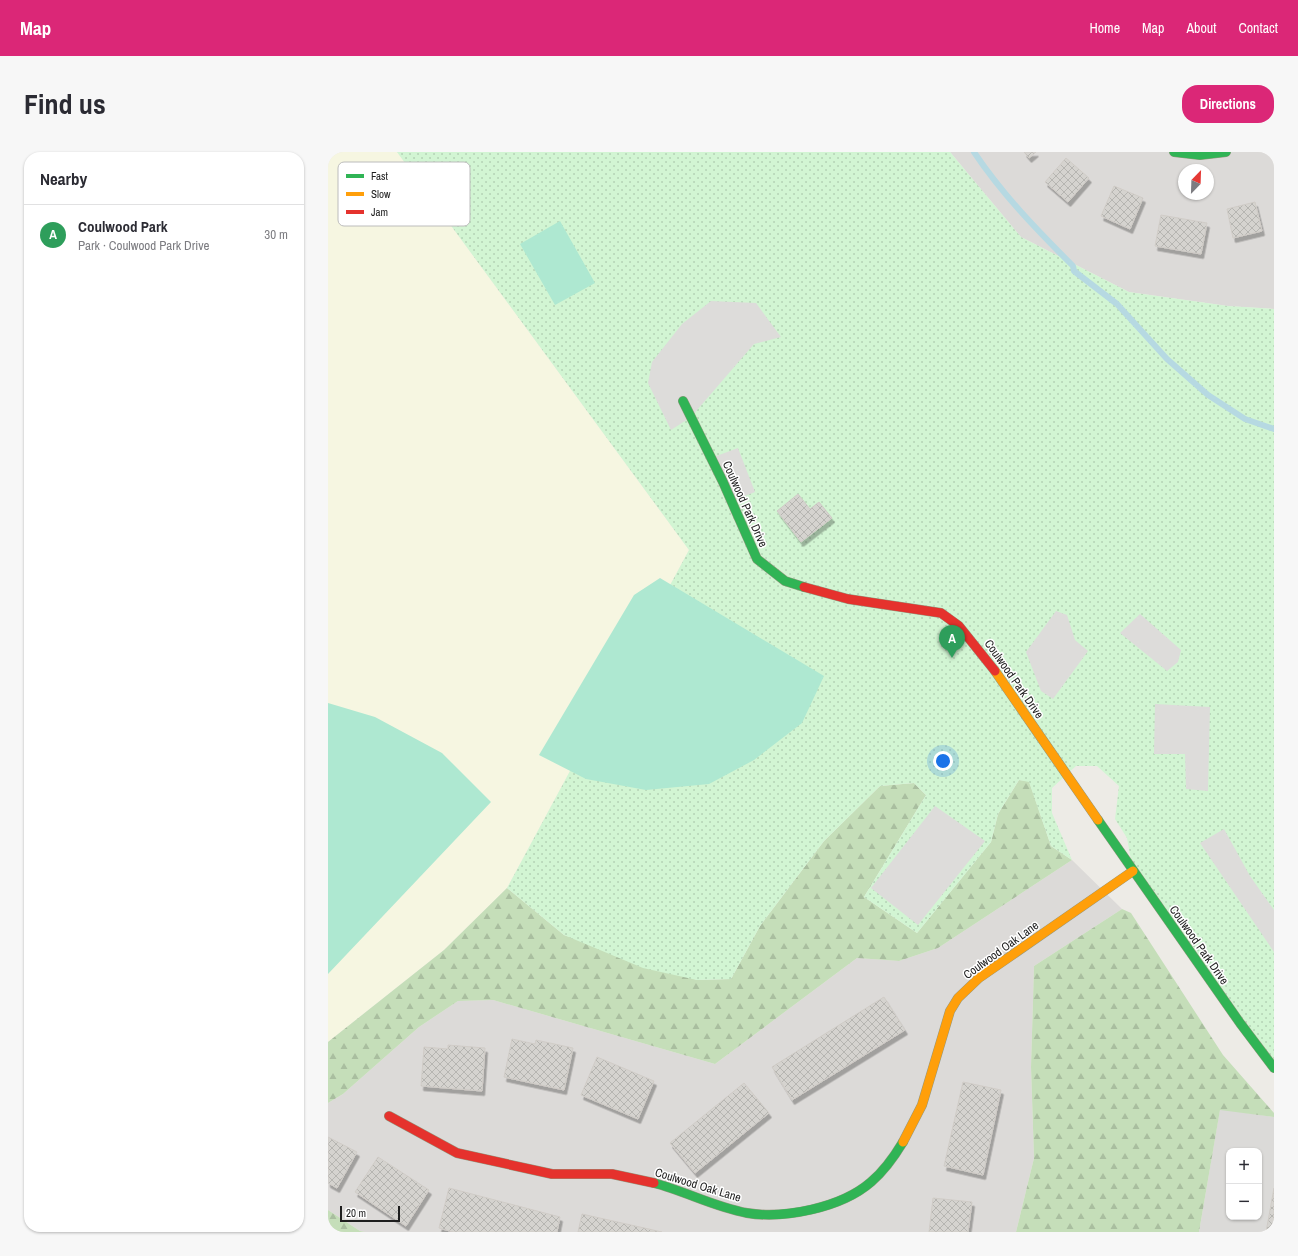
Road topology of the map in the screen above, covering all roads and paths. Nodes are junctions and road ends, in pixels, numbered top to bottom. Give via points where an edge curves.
1 (1174, 152) edge
2 (1226, 152) edge
3 (683, 401) dead end
4 (1133, 872) junction
5 (1274, 1068) edge
6 (388, 1116) dead end

1 - 2 street via 1210,155
3 - 4 street, Coulwood Park Drive via 757,559 785,581 811,590 848,599 941,613 960,626 985,656
4 - 5 street, Coulwood Park Drive
4 - 6 street, Coulwood Oak Lane via 979,978 958,998 950,1010 922,1105 907,1137 895,1155 870,1183 845,1198 813,1209 785,1215 747,1213 709,1203 656,1184 612,1174 552,1174 457,1153

